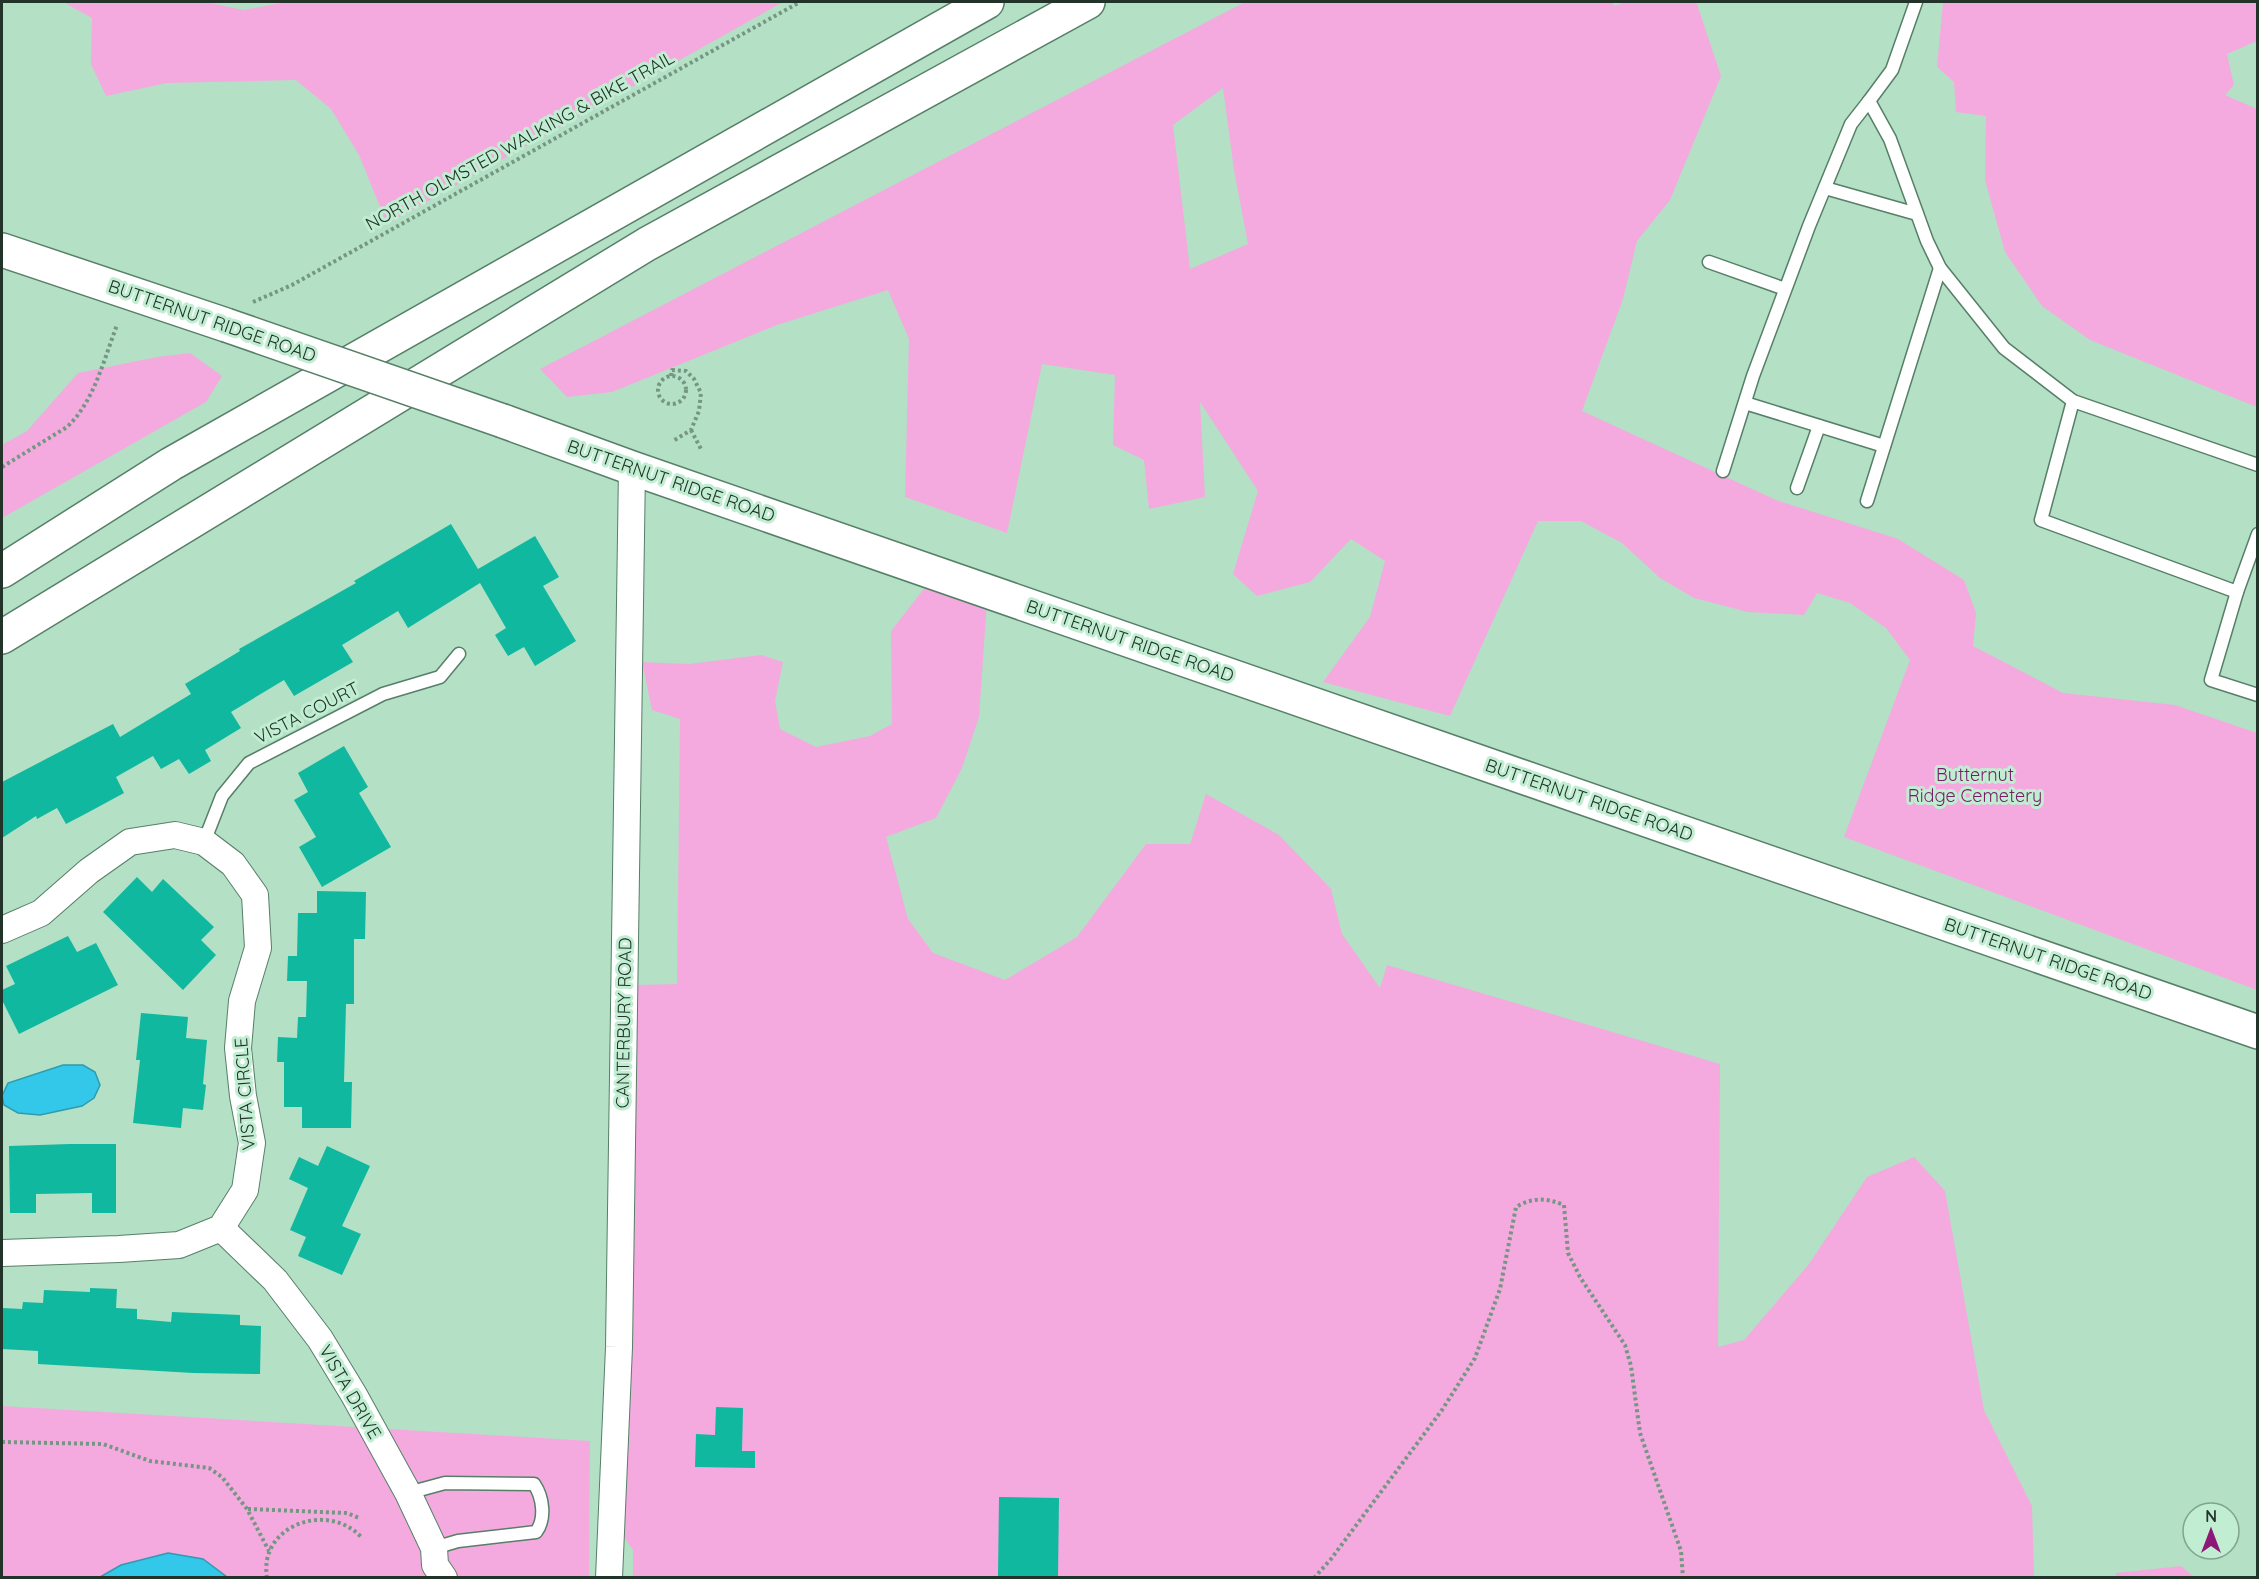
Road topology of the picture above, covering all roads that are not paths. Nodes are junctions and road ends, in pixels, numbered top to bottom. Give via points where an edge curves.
1 (987, 2) edge
2 (1088, 2) edge
3 (1916, 2) edge
4 (1869, 101) junction
5 (1825, 188) junction
6 (1917, 214) junction
7 (2, 250) edge
8 (1708, 262) dead end
9 (1940, 268) junction
10 (1785, 289) junction
11 (2073, 401) junction
12 (1744, 403) junction
13 (1819, 426) junction
14 (1884, 446) junction
15 (2258, 465) edge
16 (632, 468) junction
17 (1723, 471) dead end
18 (1797, 488) dead end
19 (1867, 501) dead end
20 (2258, 534) edge
21 (2, 571) edge
22 (2237, 591) junction
23 (2, 637) edge
24 (459, 654) dead end
25 (2258, 695) edge
26 (204, 842) junction
27 (2, 930) edge
28 (2258, 1032) edge
29 (221, 1227) junction
30 (2, 1253) edge
31 (408, 1493) junction
32 (435, 1567) edge
33 (609, 1578) edge

1 - 21 main road via 171,464
2 - 23 main road via 647,244
3 - 4 lane via 1892,70
4 - 5 lane via 1851,124
4 - 6 lane via 1890,139
5 - 6 lane
5 - 10 lane
6 - 9 lane
7 - 16 main road, BUTTERNUT RIDGE ROAD, bridge
8 - 10 lane
9 - 11 lane via 2004,348
9 - 14 lane
10 - 12 lane
11 - 15 lane
11 - 22 lane via 2041,520
12 - 13 lane
12 - 17 lane
13 - 14 lane
13 - 18 lane
14 - 19 lane
16 - 28 main road, BUTTERNUT RIDGE ROAD
16 - 33 street, CANTERBURY ROAD via 619,1347
20 - 22 lane
22 - 25 lane via 2211,680
24 - 26 lane, VISTA COURT via 440,677 383,694 249,763 222,796
26 - 27 street, VISTA CIRCLE via 175,835 130,842 41,913
26 - 29 street, VISTA CIRCLE via 233,864 255,895 258,948 242,1001 238,1048 252,1143 245,1190
29 - 30 street via 179,1245
29 - 31 street, VISTA DRIVE via 275,1280 320,1339
31 - 32 street, VISTA DRIVE
31 - 32 lane via 445,1483 534,1484 541,1494 542,1525 536,1532 459,1541

